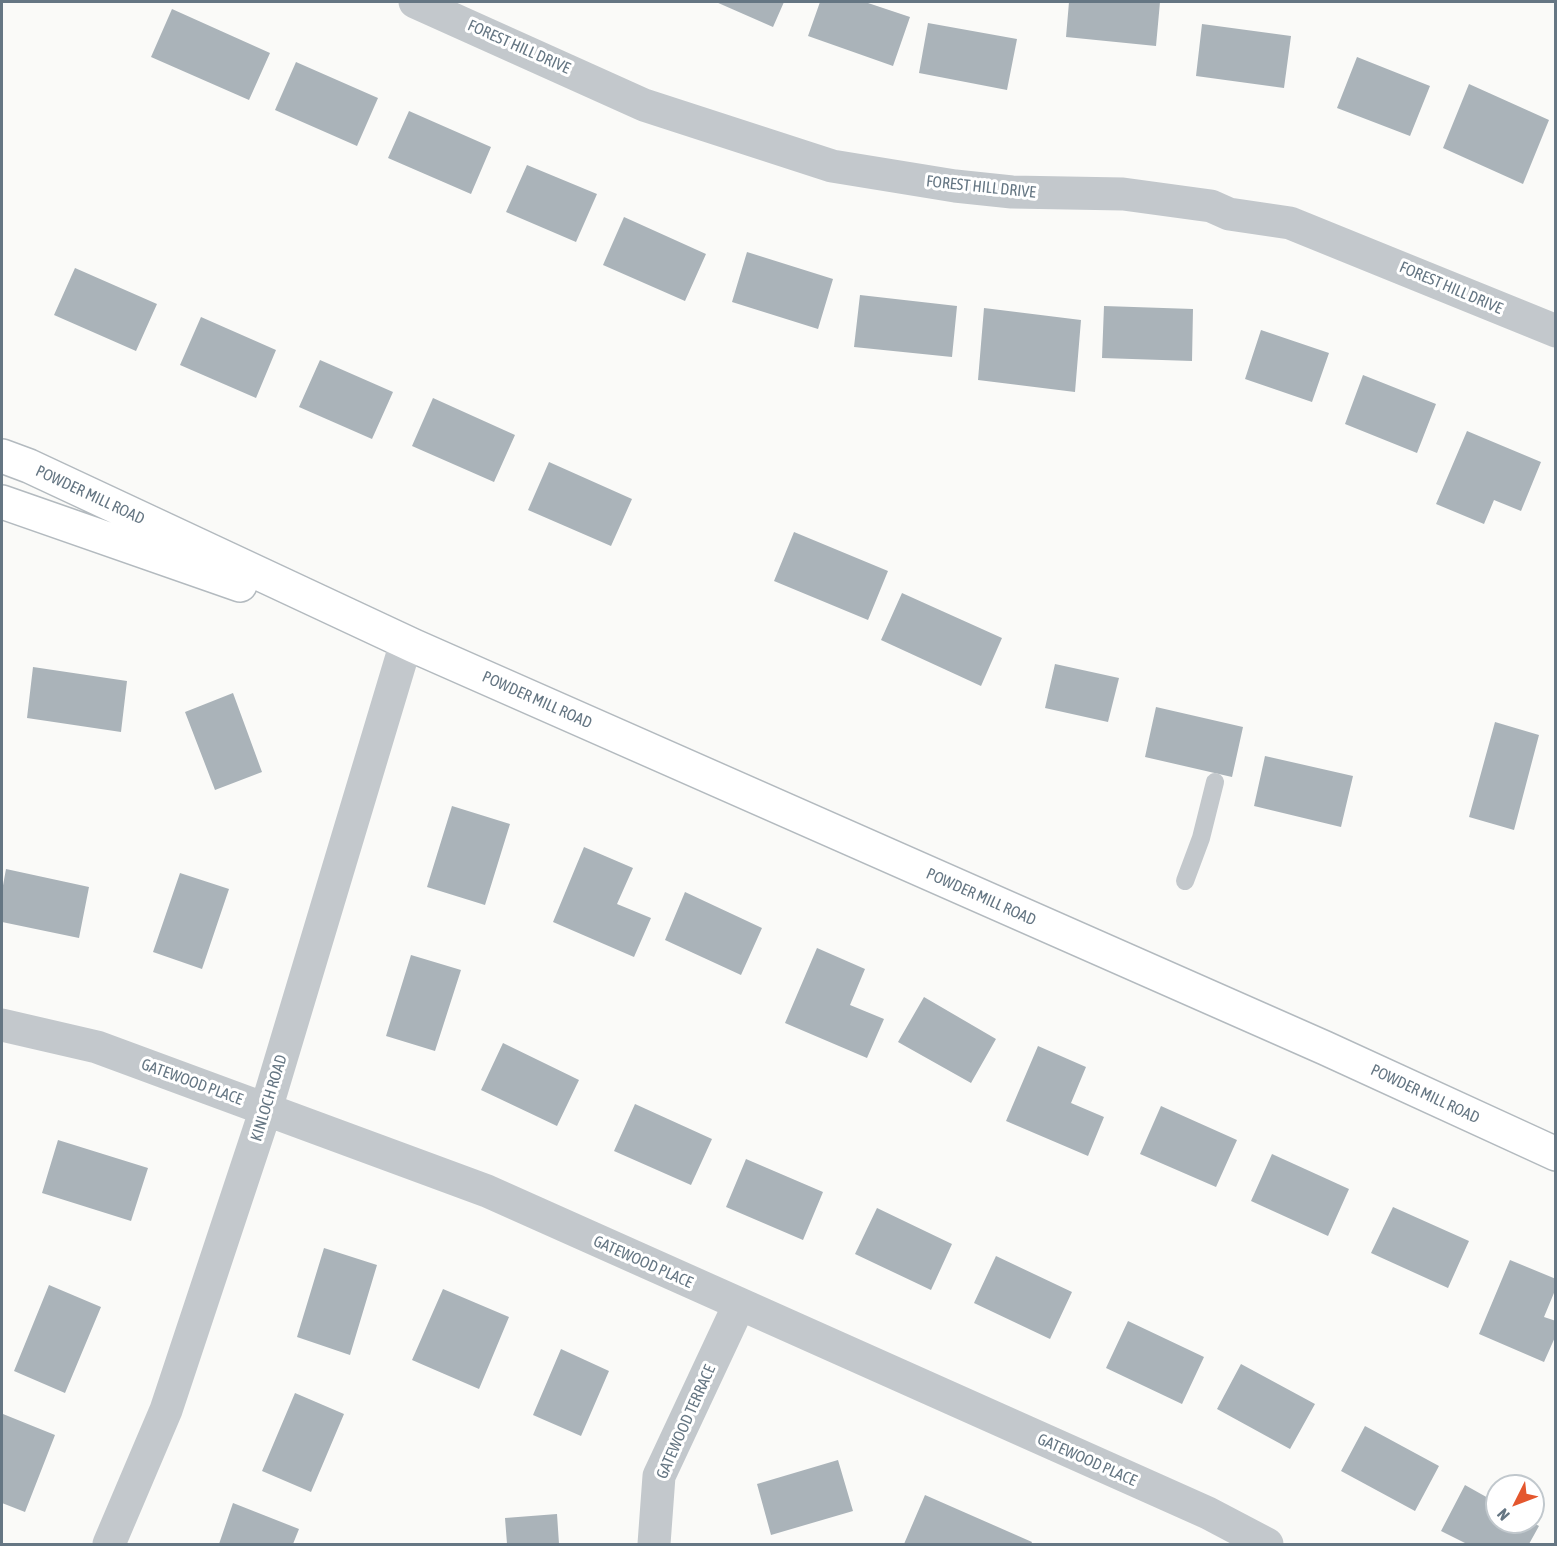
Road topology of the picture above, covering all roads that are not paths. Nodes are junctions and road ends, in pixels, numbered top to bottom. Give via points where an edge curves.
1 (415, 2) edge
2 (1556, 331) edge
3 (2, 456) edge
4 (2, 502) edge
5 (406, 643) junction
6 (1215, 782) dead end
7 (1185, 881) dead end
8 (2, 1025) edge
9 (266, 1109) junction
10 (1556, 1154) edge
11 (739, 1305) junction
12 (109, 1545) edge
13 (654, 1545) edge
14 (1267, 1545) edge

1 - 2 street, FOREST HILL DRIVE via 644,105 832,166 1012,192 1123,194 1211,206 1229,214 1290,223
3 - 5 main road, POWDER MILL ROAD
4 - 5 main road, POWDER MILL ROAD
5 - 9 street, KINLOCH ROAD
5 - 10 main road, POWDER MILL ROAD via 1325,1048
6 - 7 lane
8 - 9 street, GATEWOOD PLACE via 97,1047
9 - 11 street, GATEWOOD PLACE via 487,1191
9 - 12 street, KINLOCH ROAD via 166,1410
11 - 13 street, GATEWOOD TERRACE via 659,1476
11 - 14 street, GATEWOOD PLACE via 1208,1513

